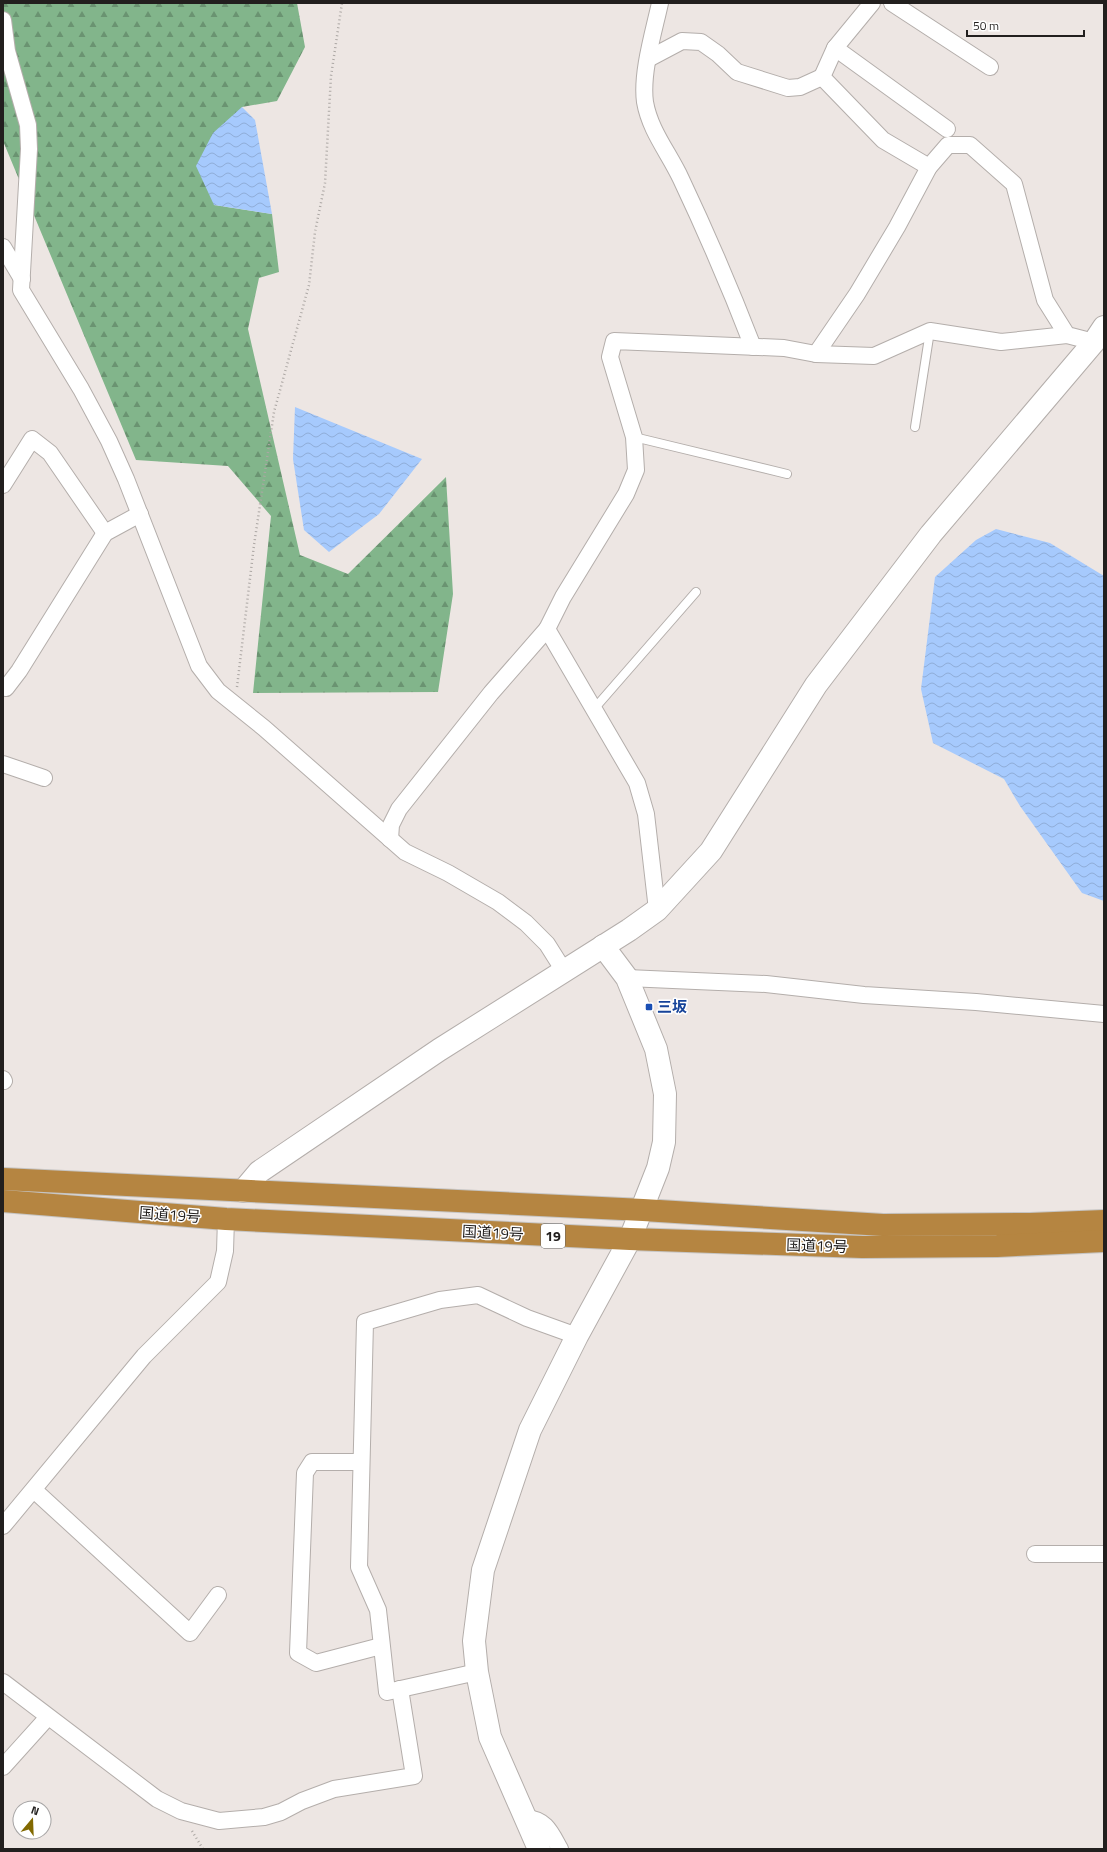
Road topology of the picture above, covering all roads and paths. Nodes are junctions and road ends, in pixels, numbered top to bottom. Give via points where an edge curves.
1 (342, 3) edge
2 (660, 3) edge
3 (872, 3) edge
4 (892, 3) edge
5 (3, 20) edge
6 (835, 48) junction
7 (648, 59) junction
8 (990, 67) dead end
9 (822, 77) junction
10 (948, 129) dead end
11 (929, 167) junction
12 (3, 247) edge
13 (22, 279) junction
14 (930, 331) junction
15 (1067, 335) junction
16 (1099, 335) edge
17 (753, 347) junction
18 (816, 354) junction
19 (915, 427) dead end
20 (634, 437) junction
21 (787, 474) dead end
22 (3, 485) edge
23 (140, 514) junction
24 (105, 533) junction
25 (696, 592) dead end
26 (546, 628) junction
27 (4, 691) edge
28 (235, 703) junction
29 (594, 709) junction
30 (3, 764) edge
31 (44, 778) dead end
32 (390, 839) junction
33 (657, 910) junction
34 (603, 946) junction
35 (564, 971) junction
36 (627, 978) junction
37 (1104, 1014) edge
38 (3, 1179) edge
39 (243, 1191) junction
40 (3, 1202) edge
41 (643, 1210) junction
42 (226, 1219) junction
43 (1104, 1221) edge
44 (630, 1240) junction
45 (1104, 1241) edge
46 (577, 1336) junction
47 (360, 1462) junction
48 (34, 1490) junction
49 (3, 1526) edge
50 (1035, 1554) dead end
51 (1104, 1554) edge
52 (218, 1595) dead end
53 (381, 1646) junction
54 (477, 1672) junction
55 (3, 1682) edge
56 (400, 1689) junction
57 (48, 1717) junction
58 (3, 1767) edge
59 (526, 1818) junction
60 (539, 1849) edge
61 (560, 1849) edge

1 - 28 path via 332,69 324,183 309,285 274,412 254,545
2 - 7 street
3 - 6 street
4 - 8 street
5 - 13 street via 7,51 28,125
6 - 9 street
6 - 10 street
7 - 9 street via 682,41 701,42 737,72 788,88 800,87
7 - 17 street via 645,101 654,132 674,163 718,258
9 - 11 street via 883,140
11 - 15 street via 948,145 970,145 1014,184 1046,300
11 - 18 street via 897,228
12 - 13 street
13 - 23 street via 21,290 81,389 126,479
14 - 15 street via 1001,342
14 - 18 street via 874,356
14 - 19 lane
15 - 16 street
16 - 33 street via 931,534 816,685 711,851
17 - 18 street via 784,348
17 - 20 street via 614,341 610,357
20 - 21 lane
20 - 26 street via 636,470 626,494
22 - 24 street via 32,439 50,453
23 - 24 street
23 - 28 street via 199,666 218,691
24 - 27 street
25 - 29 lane
26 - 29 street
26 - 32 street via 399,809 391,825
28 - 32 street
29 - 33 street via 637,783 646,814
30 - 31 street
32 - 35 street via 405,852 498,902 547,944
33 - 34 street
34 - 35 street
34 - 36 street
35 - 39 street via 439,1050 265,1167
36 - 37 street via 766,984 864,995
36 - 41 street via 656,1049 665,1094 664,1142
38 - 39 highway, 国道19号 / 19
39 - 41 highway, 国道19号 / 19
40 - 42 highway, 国道19号 / 19
41 - 43 highway, 国道19号 / 19 via 883,1224
41 - 44 street
42 - 44 highway, 国道19号 / 19
42 - 48 street via 225,1252 218,1282 144,1356
44 - 45 highway, 国道19号 / 19 via 862,1247 997,1246
44 - 46 street
46 - 47 street via 527,1318 478,1295 440,1300 365,1322
46 - 54 street via 530,1430 483,1570 474,1641
47 - 53 street via 359,1567 378,1610
47 - 53 street via 312,1462 305,1473 298,1653 316,1663
48 - 49 street
48 - 52 street via 190,1634
50 - 51 street
53 - 56 street via 387,1692
54 - 56 street
54 - 59 street via 490,1737
55 - 57 street
56 - 57 street via 414,1776 334,1789 264,1817 219,1821 181,1811 157,1798
57 - 58 street
59 - 60 street
59 - 61 street via 536,1819 545,1824

